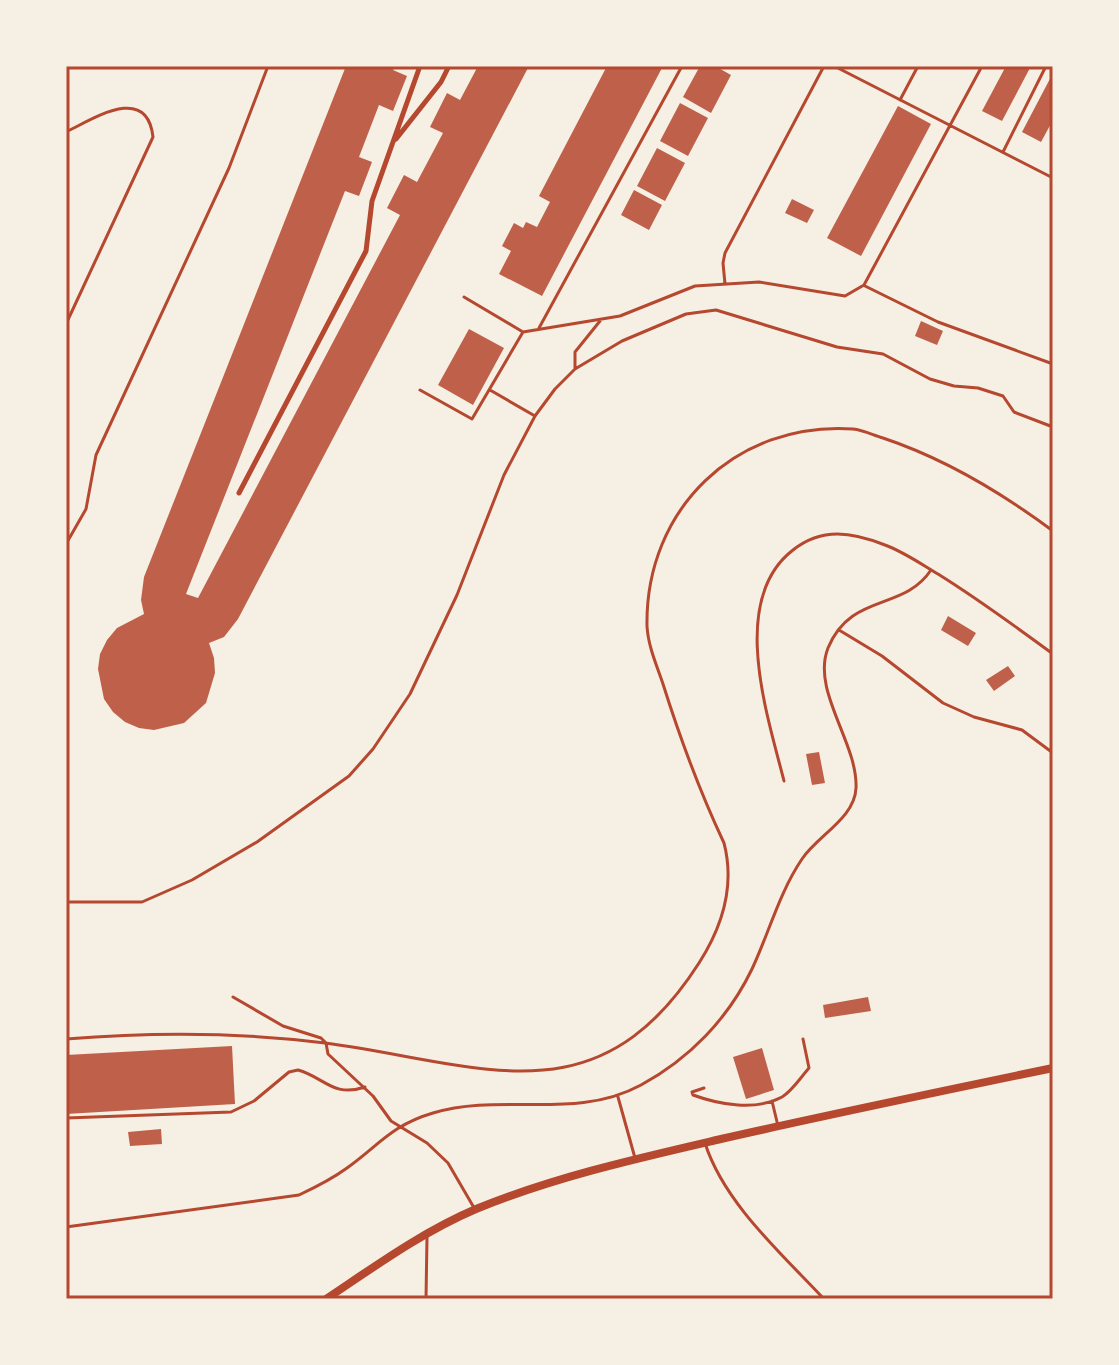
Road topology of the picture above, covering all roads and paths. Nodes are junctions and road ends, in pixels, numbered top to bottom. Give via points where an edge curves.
1 (268, 66) edge
2 (420, 66) edge
3 (449, 66) edge
4 (682, 66) edge
5 (824, 66) edge
6 (834, 66) edge
7 (918, 66) edge
8 (982, 66) edge
9 (1046, 66) edge
10 (900, 100) junction
11 (950, 126) junction
12 (66, 132) edge
13 (392, 144) junction
14 (1003, 152) junction
15 (1053, 178) edge
16 (725, 284) junction
17 (864, 285) junction
18 (464, 297) dead end
19 (600, 321) junction
20 (66, 324) edge
21 (539, 328) junction
22 (523, 332) junction
23 (1053, 364) edge
24 (575, 369) junction
25 (420, 390) dead end
26 (490, 390) junction
27 (535, 416) junction
28 (1053, 427) edge
29 (239, 493) dead end
30 (1053, 531) edge
31 (66, 544) edge
32 (931, 570) junction
33 (839, 630) junction
34 (1053, 654) edge
35 (1053, 753) edge
36 (784, 781) dead end
37 (66, 902) edge
38 (233, 997) dead end
39 (66, 1039) edge
40 (803, 1039) dead end
41 (326, 1043) junction
42 (1053, 1068) edge
43 (365, 1087) junction
44 (704, 1088) dead end
45 (618, 1097) junction
46 (772, 1101) junction
47 (66, 1118) edge
48 (778, 1126) junction
49 (398, 1127) junction
50 (705, 1143) junction
51 (635, 1159) junction
52 (475, 1210) junction
53 (66, 1227) edge
54 (427, 1234) junction
55 (326, 1299) edge
56 (426, 1299) edge
57 (824, 1299) edge

1 - 31 lane via 229,168 96,455 86,509
2 - 13 street
3 - 13 street
4 - 21 lane
5 - 16 lane via 725,253
6 - 10 lane
7 - 10 lane
8 - 11 lane
9 - 14 lane
10 - 11 lane
11 - 14 lane
11 - 17 lane
12 - 20 lane via 111,109 129,106 152,124 153,137
13 - 29 street via 372,201 366,251
14 - 15 lane
16 - 17 lane via 759,282 845,296
16 - 19 lane via 695,286
17 - 23 lane via 938,322
18 - 22 lane
19 - 21 lane
19 - 24 lane via 575,352
21 - 22 lane
22 - 26 lane
24 - 27 lane
24 - 28 lane via 622,341 686,314 716,310 837,347 883,354 930,379 1003,396 1014,412
25 - 26 lane via 472,419
26 - 27 lane
27 - 37 lane via 504,475 457,595 410,694 349,776 257,842 192,880 142,902
30 - 41 lane via 940,461 856,429 780,436 722,466 686,499 671,523 649,592 651,648 729,863 727,899 714,940 684,987 654,1020 615,1050 542,1071 495,1072
32 - 33 lane via 904,593 861,609
32 - 34 lane
32 - 36 lane via 879,543 831,533 802,543 776,570 761,600 758,642 762,691
33 - 35 lane via 943,703 1022,730
33 - 45 lane via 824,668 855,778 851,805 801,860 753,968 715,1026 666,1070
38 - 41 lane
39 - 41 lane via 184,1032
40 - 46 lane via 809,1068 785,1095
41 - 43 lane via 335,1063
42 - 48 street
43 - 47 lane via 334,1088 298,1070 231,1112
43 - 49 lane
44 - 46 lane via 693,1095 753,1106
45 - 49 lane via 570,1105 469,1105
45 - 51 lane
46 - 48 lane
48 - 50 street
49 - 52 lane via 448,1163
49 - 53 lane via 333,1178 299,1195
50 - 51 street
50 - 57 lane via 720,1180
51 - 52 street
52 - 54 street
54 - 55 street
54 - 56 lane

